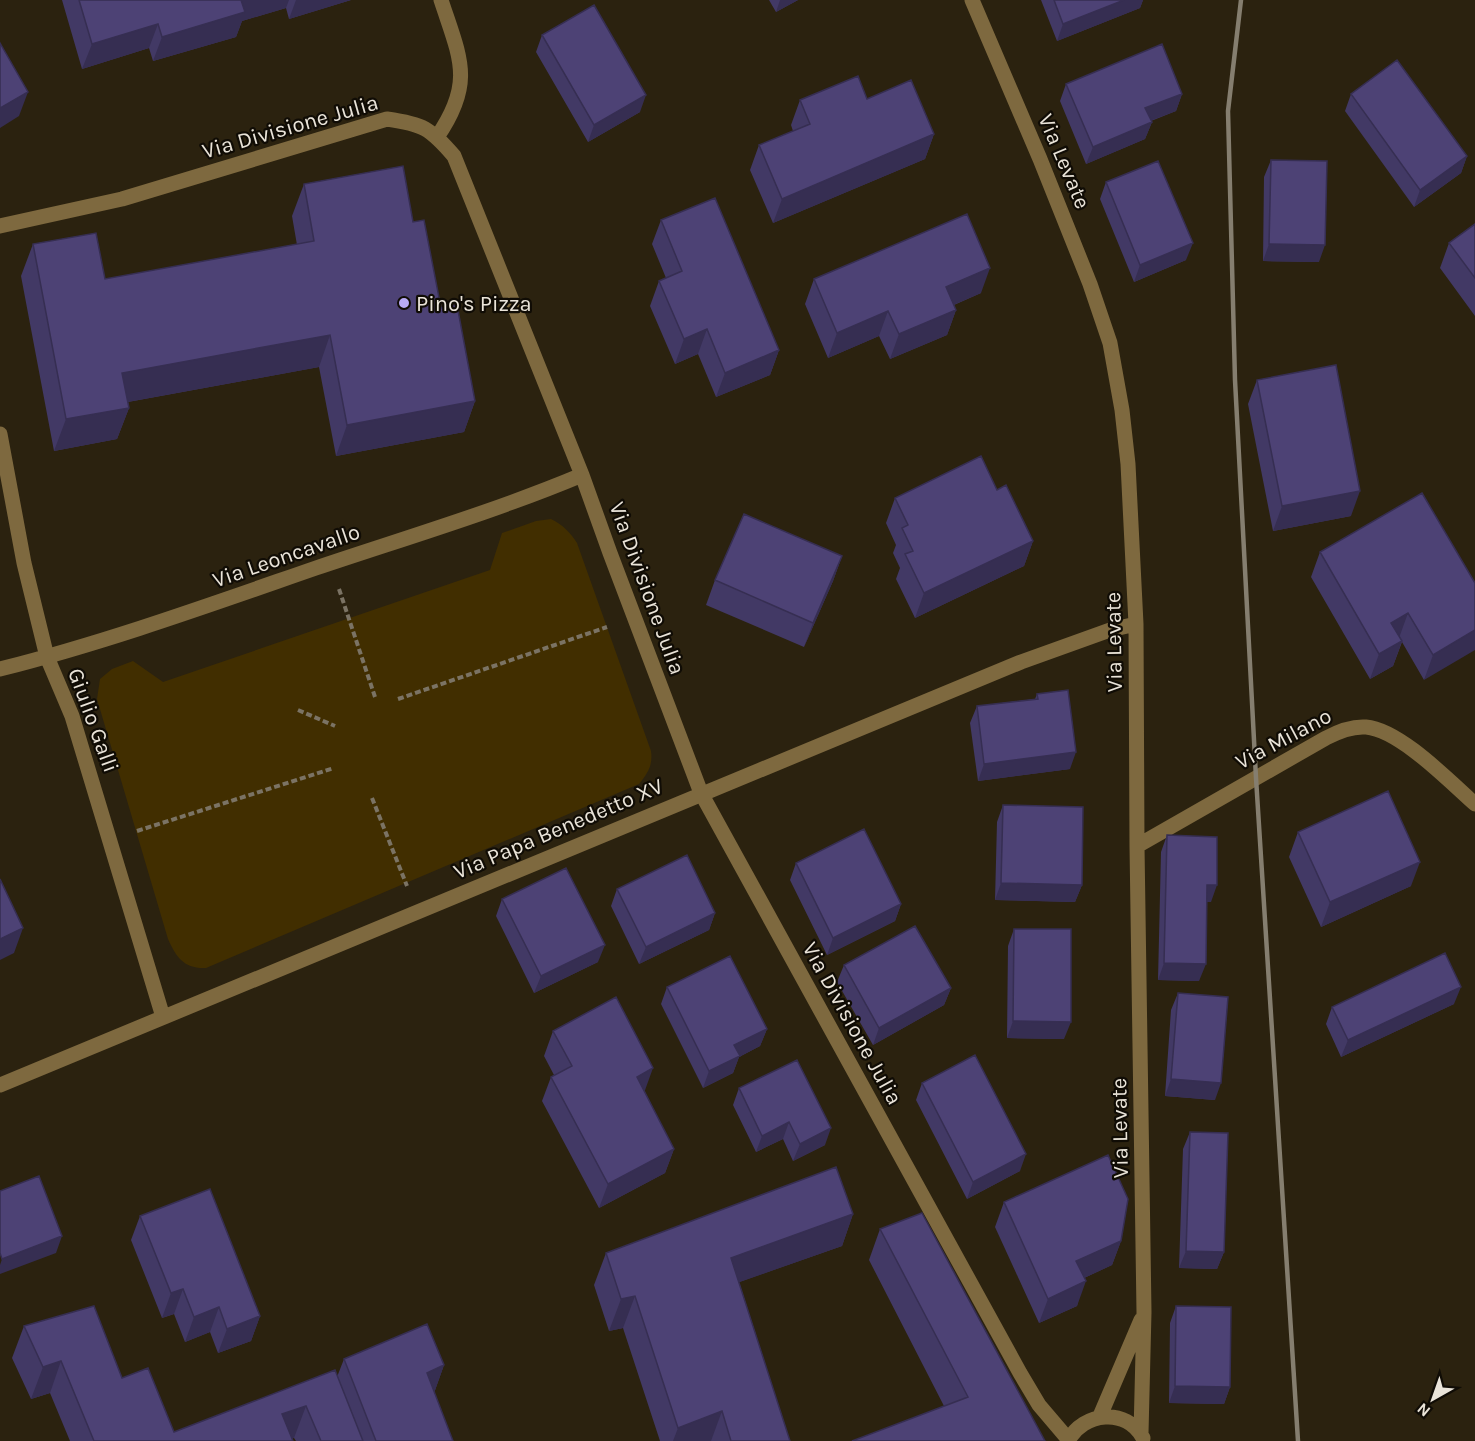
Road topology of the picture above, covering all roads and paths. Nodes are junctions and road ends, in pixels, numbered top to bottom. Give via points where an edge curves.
1 (441, 0) edge
2 (972, 0) edge
3 (437, 137) junction
4 (0, 226) edge
5 (0, 434) edge
6 (582, 475) junction
7 (330, 564) junction
8 (634, 617) junction
9 (1136, 624) junction
10 (47, 657) junction
11 (0, 669) edge
12 (375, 697) dead end
13 (398, 699) dead end
14 (298, 710) dead end
15 (335, 726) dead end
16 (333, 768) dead end
17 (701, 793) junction
18 (372, 798) dead end
19 (1475, 804) edge
20 (110, 839) junction
21 (1137, 846) junction
22 (417, 911) junction
23 (164, 1017) junction
24 (0, 1085) edge
25 (1144, 1312) junction
26 (1100, 1416) junction
27 (1143, 1437) edge
28 (1068, 1440) edge

1 - 3 street via 462,72 451,116
2 - 9 street, Via Levate via 1076,247 1110,343 1128,464
3 - 4 street, Via Divisione Julia via 415,123 387,119 122,199
3 - 6 street, Via Divisione Julia via 454,156
5 - 10 street, Giulio Galli via 24,563
6 - 7 street, Via Leoncavallo
6 - 8 street, Via Divisione Julia
7 - 10 street, Via Leoncavallo
7 - 12 path
8 - 13 path
8 - 17 street, Via Divisione Julia
9 - 17 street, Via Papa Benedetto XV via 1021,662
9 - 21 street, Via Levate
10 - 11 street, Via Leoncavallo
10 - 20 street, Giulio Galli via 72,716
14 - 15 path
16 - 20 path
17 - 22 street, Via Papa Benedetto XV
17 - 28 street, Via Divisione Julia via 1020,1373 1039,1405
18 - 22 path
19 - 21 street, Via Milano via 1397,739 1366,727 1350,728
20 - 23 street, Giulio Galli
21 - 25 street, Via Levate
22 - 23 street, Via Papa Benedetto XV
23 - 24 street, Via Papa Benedetto XV
25 - 26 street, Via Levate
25 - 27 street, Via Levate
26 - 27 street via 1123,1419
26 - 28 street via 1077,1428

